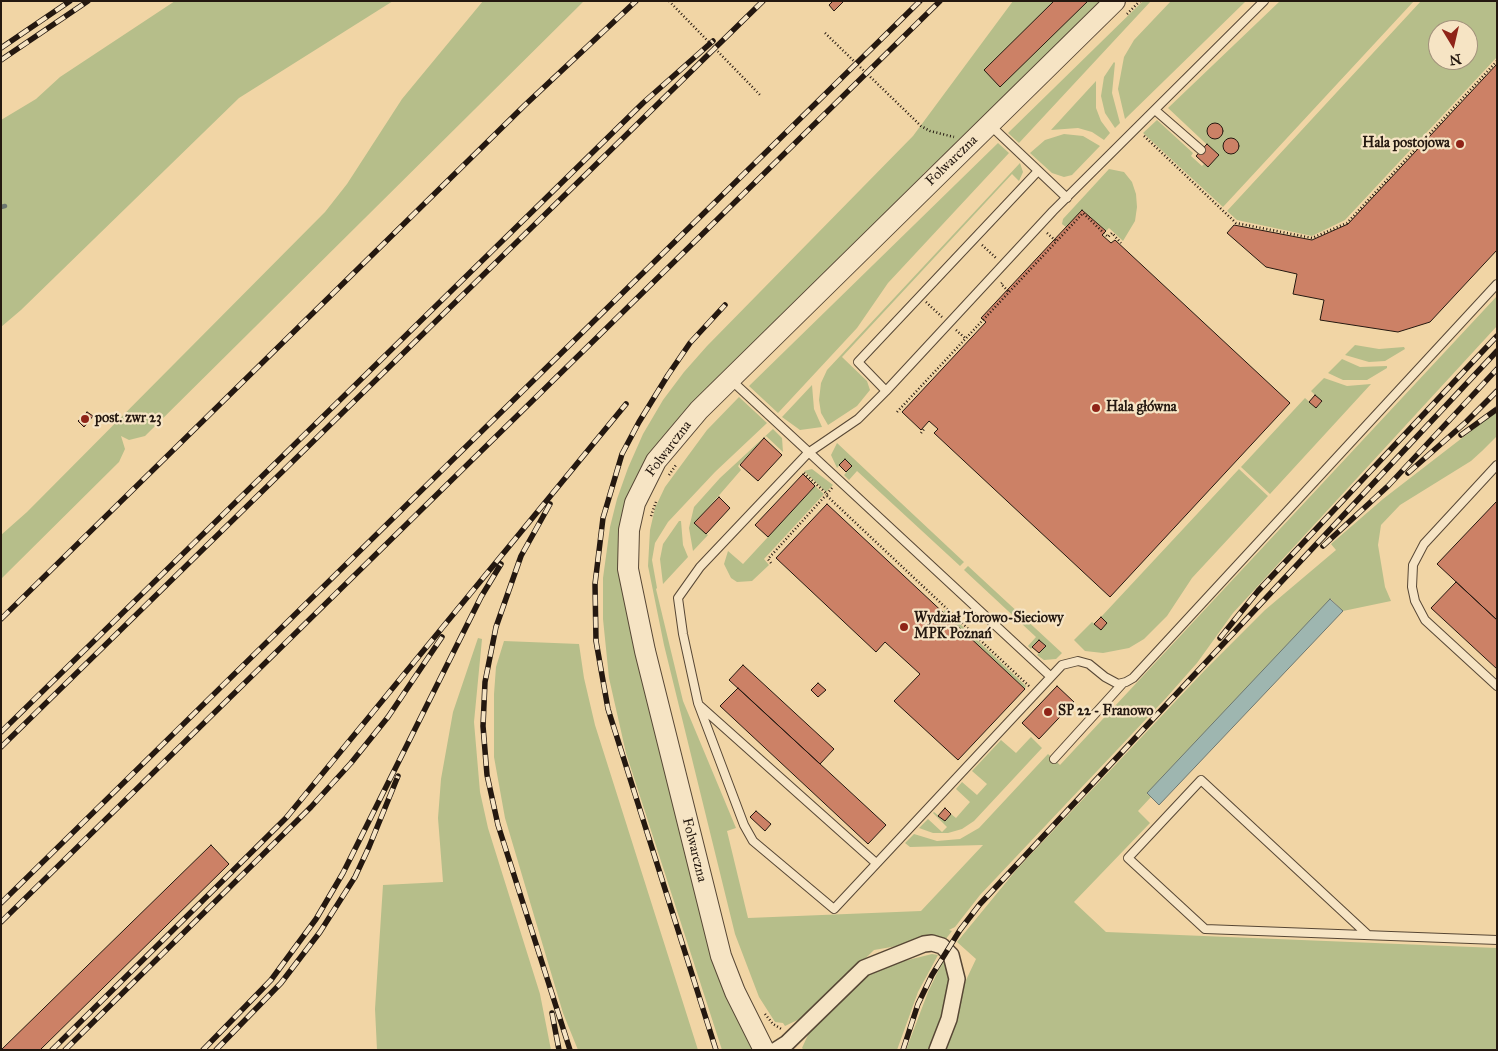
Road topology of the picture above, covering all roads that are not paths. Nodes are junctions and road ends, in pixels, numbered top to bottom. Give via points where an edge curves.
1 (1264, 1) edge
2 (1121, 10) edge
3 (1155, 110) junction
4 (989, 124) junction
5 (1201, 150) dead end
6 (1038, 172) junction
7 (1067, 198) junction
8 (1497, 284) edge
9 (729, 378) junction
10 (886, 391) junction
11 (808, 453) junction
12 (1497, 465) edge
13 (1050, 676) junction
14 (1123, 684) junction
15 (1497, 686) edge
16 (698, 703) junction
17 (1054, 759) dead end
18 (876, 863) junction
19 (1368, 935) junction
20 (1497, 940) edge
21 (779, 1046) edge
22 (937, 1050) edge

1 - 3 lane
2 - 4 street, Folwarczna
3 - 5 lane
3 - 7 lane
4 - 6 lane
4 - 9 street, Folwarczna
6 - 7 lane
6 - 10 lane via 858,362
7 - 10 lane
8 - 14 lane via 1133,678
9 - 11 lane
9 - 21 street, Folwarczna via 664,452 646,479 631,518 627,557 643,642 721,956 735,992
10 - 11 lane via 858,419
11 - 13 lane
11 - 16 lane via 700,567 678,598
12 - 15 lane via 1424,544 1413,565 1412,587 1425,620
13 - 14 lane via 1062,665 1078,661 1090,664 1108,680
13 - 18 lane
14 - 17 lane
16 - 18 lane
16 - 18 lane via 752,841 834,909
19 - 19 lane via 1201,780 1128,858 1205,929
19 - 20 lane
21 - 22 street via 864,968 932,943 949,952 957,979

